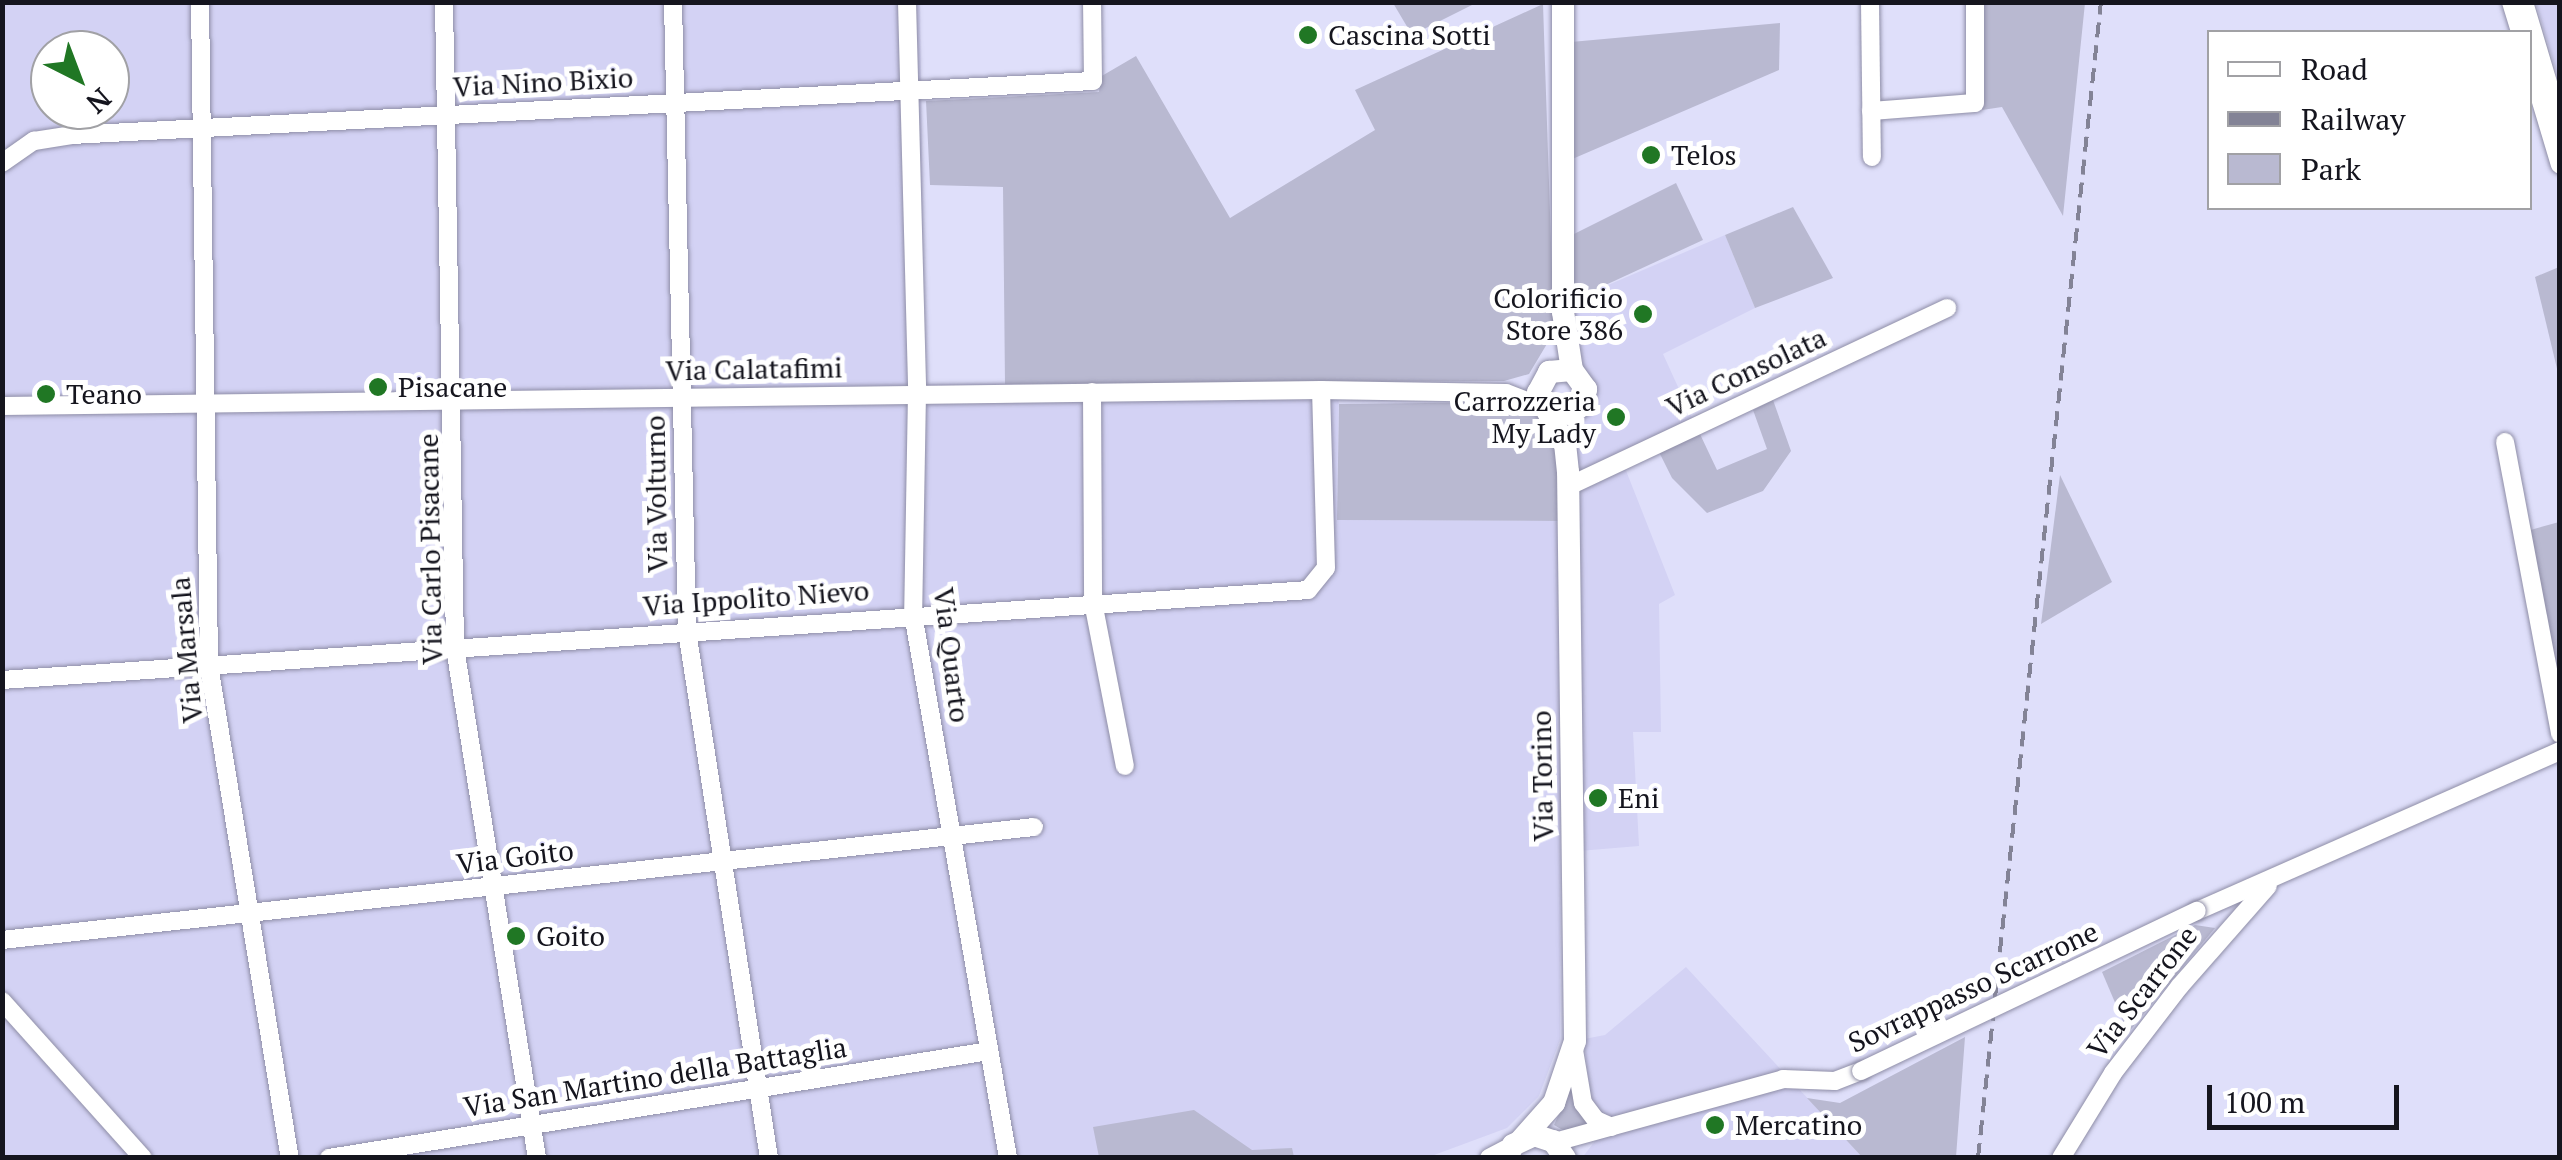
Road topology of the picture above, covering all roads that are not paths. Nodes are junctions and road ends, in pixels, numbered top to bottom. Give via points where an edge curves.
1 (200, 2) edge
2 (444, 2) edge
3 (673, 2) edge
4 (907, 2) edge
5 (1092, 2) edge
6 (1563, 2) edge
7 (1870, 2) edge
8 (1975, 2) edge
9 (2511, 2) edge
10 (2524, 2) edge
11 (2519, 30) edge
12 (2532, 72) edge
13 (907, 93) junction
14 (675, 104) junction
15 (1871, 111) junction
16 (447, 114) junction
17 (2560, 123) edge
18 (204, 132) junction
19 (1872, 156) dead end
20 (2, 163) edge
21 (2560, 164) edge
22 (1947, 308) dead end
23 (1554, 373) junction
24 (1321, 390) junction
25 (1092, 392) junction
26 (1506, 392) junction
27 (917, 393) junction
28 (681, 398) junction
29 (454, 403) junction
30 (202, 405) junction
31 (2, 406) edge
32 (1546, 410) junction
33 (1578, 410) junction
34 (2505, 442) dead end
35 (1565, 446) junction
36 (1569, 486) junction
37 (1093, 602) junction
38 (913, 614) junction
39 (687, 631) junction
40 (456, 648) junction
41 (209, 665) junction
42 (2, 680) edge
43 (2560, 734) edge
44 (2560, 751) edge
45 (1124, 766) dead end
46 (1034, 827) dead end
47 (952, 836) junction
48 (723, 861) junction
49 (2284, 873) junction
50 (494, 887) junction
51 (2200, 910) junction
52 (250, 915) junction
53 (2223, 932) junction
54 (2, 940) edge
55 (2, 1001) edge
56 (1574, 1050) junction
57 (990, 1051) junction
58 (759, 1090) junction
59 (1554, 1102) junction
60 (531, 1124) junction
61 (1612, 1127) junction
62 (1595, 1136) junction
63 (1557, 1146) edge
64 (1514, 1148) edge
65 (143, 1158) edge
66 (290, 1158) edge
67 (329, 1158) edge
68 (536, 1158) edge
69 (769, 1158) edge
70 (1008, 1158) edge
71 (1489, 1158) edge
72 (1575, 1158) edge
73 (2061, 1158) edge

1 - 18 street, Via Marsala
2 - 16 street, Via Carlo Pisacane
3 - 14 street, Via Volturno
4 - 13 street, Via Quarto
5 - 13 street, Via Nino Bixio via 1093,82
6 - 23 main road, Via Torino via 1564,329
7 - 15 street
8 - 15 street via 1975,103
9 - 11 street
10 - 17 street
12 - 21 street
13 - 14 street, Via Nino Bixio
13 - 27 street, Via Quarto
14 - 16 street, Via Nino Bixio
14 - 28 street, Via Volturno
15 - 19 street
16 - 18 street, Via Nino Bixio
16 - 29 street, Via Carlo Pisacane
18 - 20 street, Via Nino Bixio via 34,141
18 - 30 street, Via Marsala
22 - 36 street, Via Consolata
23 - 26 street, Via Calatafimi
23 - 32 main road, Via Torino via 1538,393
23 - 33 main road, Via Torino via 1586,388
24 - 25 street, Via Calatafimi
24 - 26 street, Via Calatafimi
24 - 37 street, Via Ippolito Nievo via 1326,568 1308,590
25 - 27 street, Via Calatafimi
25 - 37 street
26 - 32 street, Via Calatafimi
27 - 28 street, Via Calatafimi
27 - 38 street, Via Quarto
28 - 29 street, Via Calatafimi
28 - 39 street, Via Volturno
29 - 30 street, Via Calatafimi
29 - 40 street, Via Carlo Pisacane
30 - 31 street, Via Calatafimi
30 - 41 street, Via Marsala
32 - 33 main road
32 - 35 main road, Via Torino
33 - 35 main road, Via Torino
34 - 43 street
35 - 36 main road, Via Torino
36 - 56 main road, Via Torino
37 - 38 street, Via Ippolito Nievo
37 - 45 street
38 - 39 street, Via Ippolito Nievo
38 - 47 street, Via Quarto
39 - 40 street, Via Ippolito Nievo
39 - 48 street, Via Volturno
40 - 41 street, Via Ippolito Nievo
40 - 50 street, Via Carlo Pisacane
41 - 42 street, Via Ippolito Nievo
41 - 52 street, Via Marsala
44 - 49 street, Via Scarrone
46 - 47 street, Via Goito
47 - 48 street, Via Goito
47 - 57 street, Via Quarto
48 - 50 street, Via Goito
48 - 58 street, Via Volturno
49 - 51 street, Via Scarrone
49 - 53 street, Via Scarrone
50 - 52 street, Via Goito
50 - 60 street, Via Carlo Pisacane
51 - 53 street
51 - 61 street, Sovrappasso Scarrone, bridge via 1835,1082 1783,1079
52 - 54 street, Via Goito
52 - 66 street, Via Marsala
53 - 73 street, Via Scarrone via 2114,1073
55 - 65 street
56 - 59 main road, Via Torino
56 - 61 street via 1584,1104
57 - 58 street, Via San Martino della Battaglia
57 - 70 street, Via Quarto
58 - 60 street, Via San Martino della Battaglia
58 - 69 street, Via Volturno
59 - 63 main road
59 - 64 main road
60 - 67 street, Via San Martino della Battaglia
60 - 68 street, Via Carlo Pisacane
61 - 62 street, Sovrappasso Scarrone
62 - 63 street
62 - 72 street
63 - 64 main road
64 - 71 street

